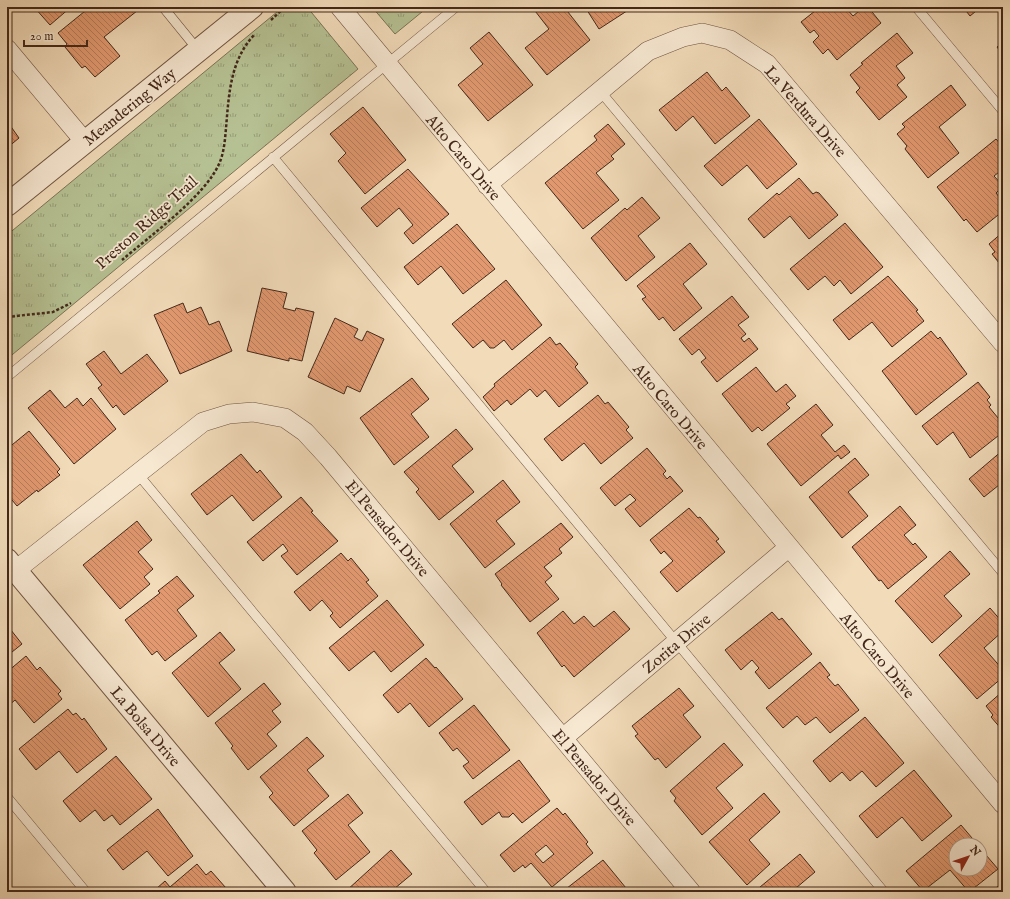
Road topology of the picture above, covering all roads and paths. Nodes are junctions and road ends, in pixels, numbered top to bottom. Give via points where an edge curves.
1 (163, 7) edge
2 (252, 7) edge
3 (285, 7) edge
4 (340, 7) edge
5 (456, 7) edge
6 (916, 7) edge
7 (270, 21) dead end
8 (259, 30) dead end
9 (7, 49) edge
10 (198, 50) junction
11 (387, 64) junction
12 (600, 91) junction
13 (1003, 111) edge
14 (85, 142) junction
15 (273, 157) junction
16 (487, 185) junction
17 (7, 205) edge
18 (120, 262) dead end
19 (75, 300) dead end
20 (7, 317) edge
21 (1003, 343) edge
22 (7, 377) edge
23 (137, 473) junction
24 (789, 547) junction
25 (11, 565) edge
26 (1003, 573) edge
27 (677, 642) junction
28 (563, 738) junction
29 (7, 797) edge
30 (1003, 804) edge
31 (86, 892) edge
32 (285, 892) edge
33 (486, 892) edge
34 (691, 892) edge
35 (884, 892) edge

1 - 10 lane
2 - 10 street, Meandering Way
3 - 7 path
4 - 11 street, Alto Caro Drive
5 - 11 lane
6 - 13 lane
8 - 18 path, Preston Ridge Trail via 244,47 236,65 230,87 220,163 210,181
9 - 14 street
10 - 14 street, Meandering Way
11 - 15 lane
11 - 16 street, Alto Caro Drive
12 - 16 street, La Verdura Drive
12 - 21 street, La Verdura Drive via 648,51 683,37 702,33 730,40 767,64
12 - 26 lane
14 - 17 street, Meandering Way
15 - 22 lane
15 - 27 lane
16 - 24 street, Alto Caro Drive
19 - 20 path via 52,312
23 - 25 street, El Pensador Drive
23 - 28 street, El Pensador Drive via 203,422 229,414 252,412 285,418 305,432 328,457
23 - 33 lane
24 - 27 street, Zorita Drive
24 - 30 street, Alto Caro Drive
25 - 32 street, La Bolsa Drive
27 - 28 street, Zorita Drive
27 - 35 lane
28 - 34 street, El Pensador Drive
29 - 31 lane

